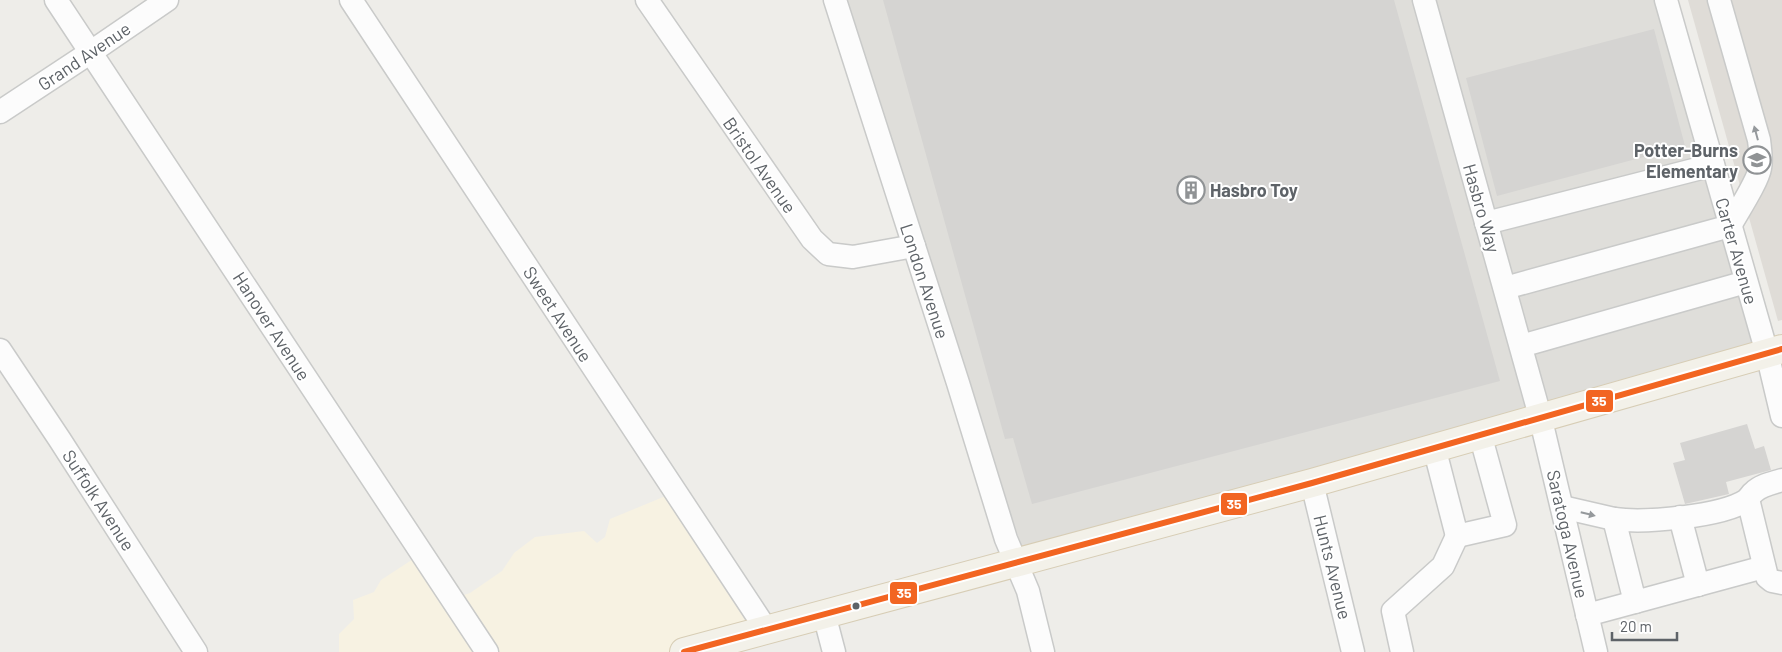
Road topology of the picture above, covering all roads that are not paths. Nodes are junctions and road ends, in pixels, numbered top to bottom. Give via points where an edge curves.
1 (56, 0) edge
2 (167, 0) edge
3 (351, 0) edge
4 (647, 0) edge
5 (835, 0) edge
6 (1424, 0) edge
7 (1666, 0) edge
8 (1720, 0) edge
9 (91, 52) junction
10 (0, 112) edge
11 (1713, 165) junction
12 (1486, 223) junction
13 (1730, 226) junction
14 (914, 246) junction
15 (1746, 282) junction
16 (1505, 288) junction
17 (1521, 346) junction
18 (0, 350) edge
19 (1775, 351) edge
20 (1540, 416) junction
21 (1782, 416) edge
22 (1480, 434) junction
23 (1434, 447) junction
24 (1782, 480) edge
25 (1312, 483) junction
26 (1748, 499) junction
27 (1562, 508) junction
28 (1680, 518) junction
29 (1614, 519) junction
30 (1457, 536) junction
31 (1015, 562) junction
32 (1764, 567) junction
33 (1782, 583) edge
34 (1698, 585) junction
35 (1635, 602) junction
36 (824, 614) junction
37 (1588, 615) junction
38 (766, 629) junction
39 (196, 652) edge
40 (487, 652) edge
41 (684, 652) edge
42 (834, 652) edge
43 (1043, 652) edge
44 (1354, 652) edge
45 (1402, 652) edge
46 (1596, 652) edge

1 - 9 street, Hanover Avenue
2 - 9 street, Grand Avenue
3 - 38 street, Sweet Avenue
4 - 14 street, Bristol Avenue via 812,239 828,254 853,257
5 - 14 street, London Avenue
6 - 12 street, Hasbro Way
7 - 11 street, Carter Avenue
13 -> 8 street via 1760,169 1761,157
9 - 10 street, Grand Avenue
9 - 40 street, Hanover Avenue
11 - 12 street
11 - 13 street, Carter Avenue
12 - 16 street, Hasbro Way
13 - 15 street, Carter Avenue
13 - 16 street
14 - 31 street, London Avenue
15 - 17 street
15 - 19 street, Carter Avenue
16 - 17 street, Hasbro Way
17 - 20 street, Hasbro Way
18 - 39 street, Suffolk Avenue
19 - 20 main road
19 - 21 street, Carter Avenue
20 - 22 main road
20 - 27 street, Saratoga Avenue
22 - 23 main road
22 - 30 street via 1505,525
23 - 25 main road
23 - 30 street
24 - 26 street via 1760,487
25 - 31 main road
25 - 44 street, Hunts Avenue
26 - 28 street via 1708,513
26 - 32 street
27 -> 29 street
27 - 37 street, Saratoga Avenue
28 - 29 street
28 - 34 street
29 - 35 street
30 - 45 street via 1443,566 1393,611
31 - 36 main road
31 - 43 street, London Avenue via 1028,591
32 - 33 street via 1767,577
32 - 34 street
34 - 35 street
35 - 37 street
36 - 38 main road
36 - 42 street
37 - 46 street, Saratoga Avenue
38 - 41 main road

